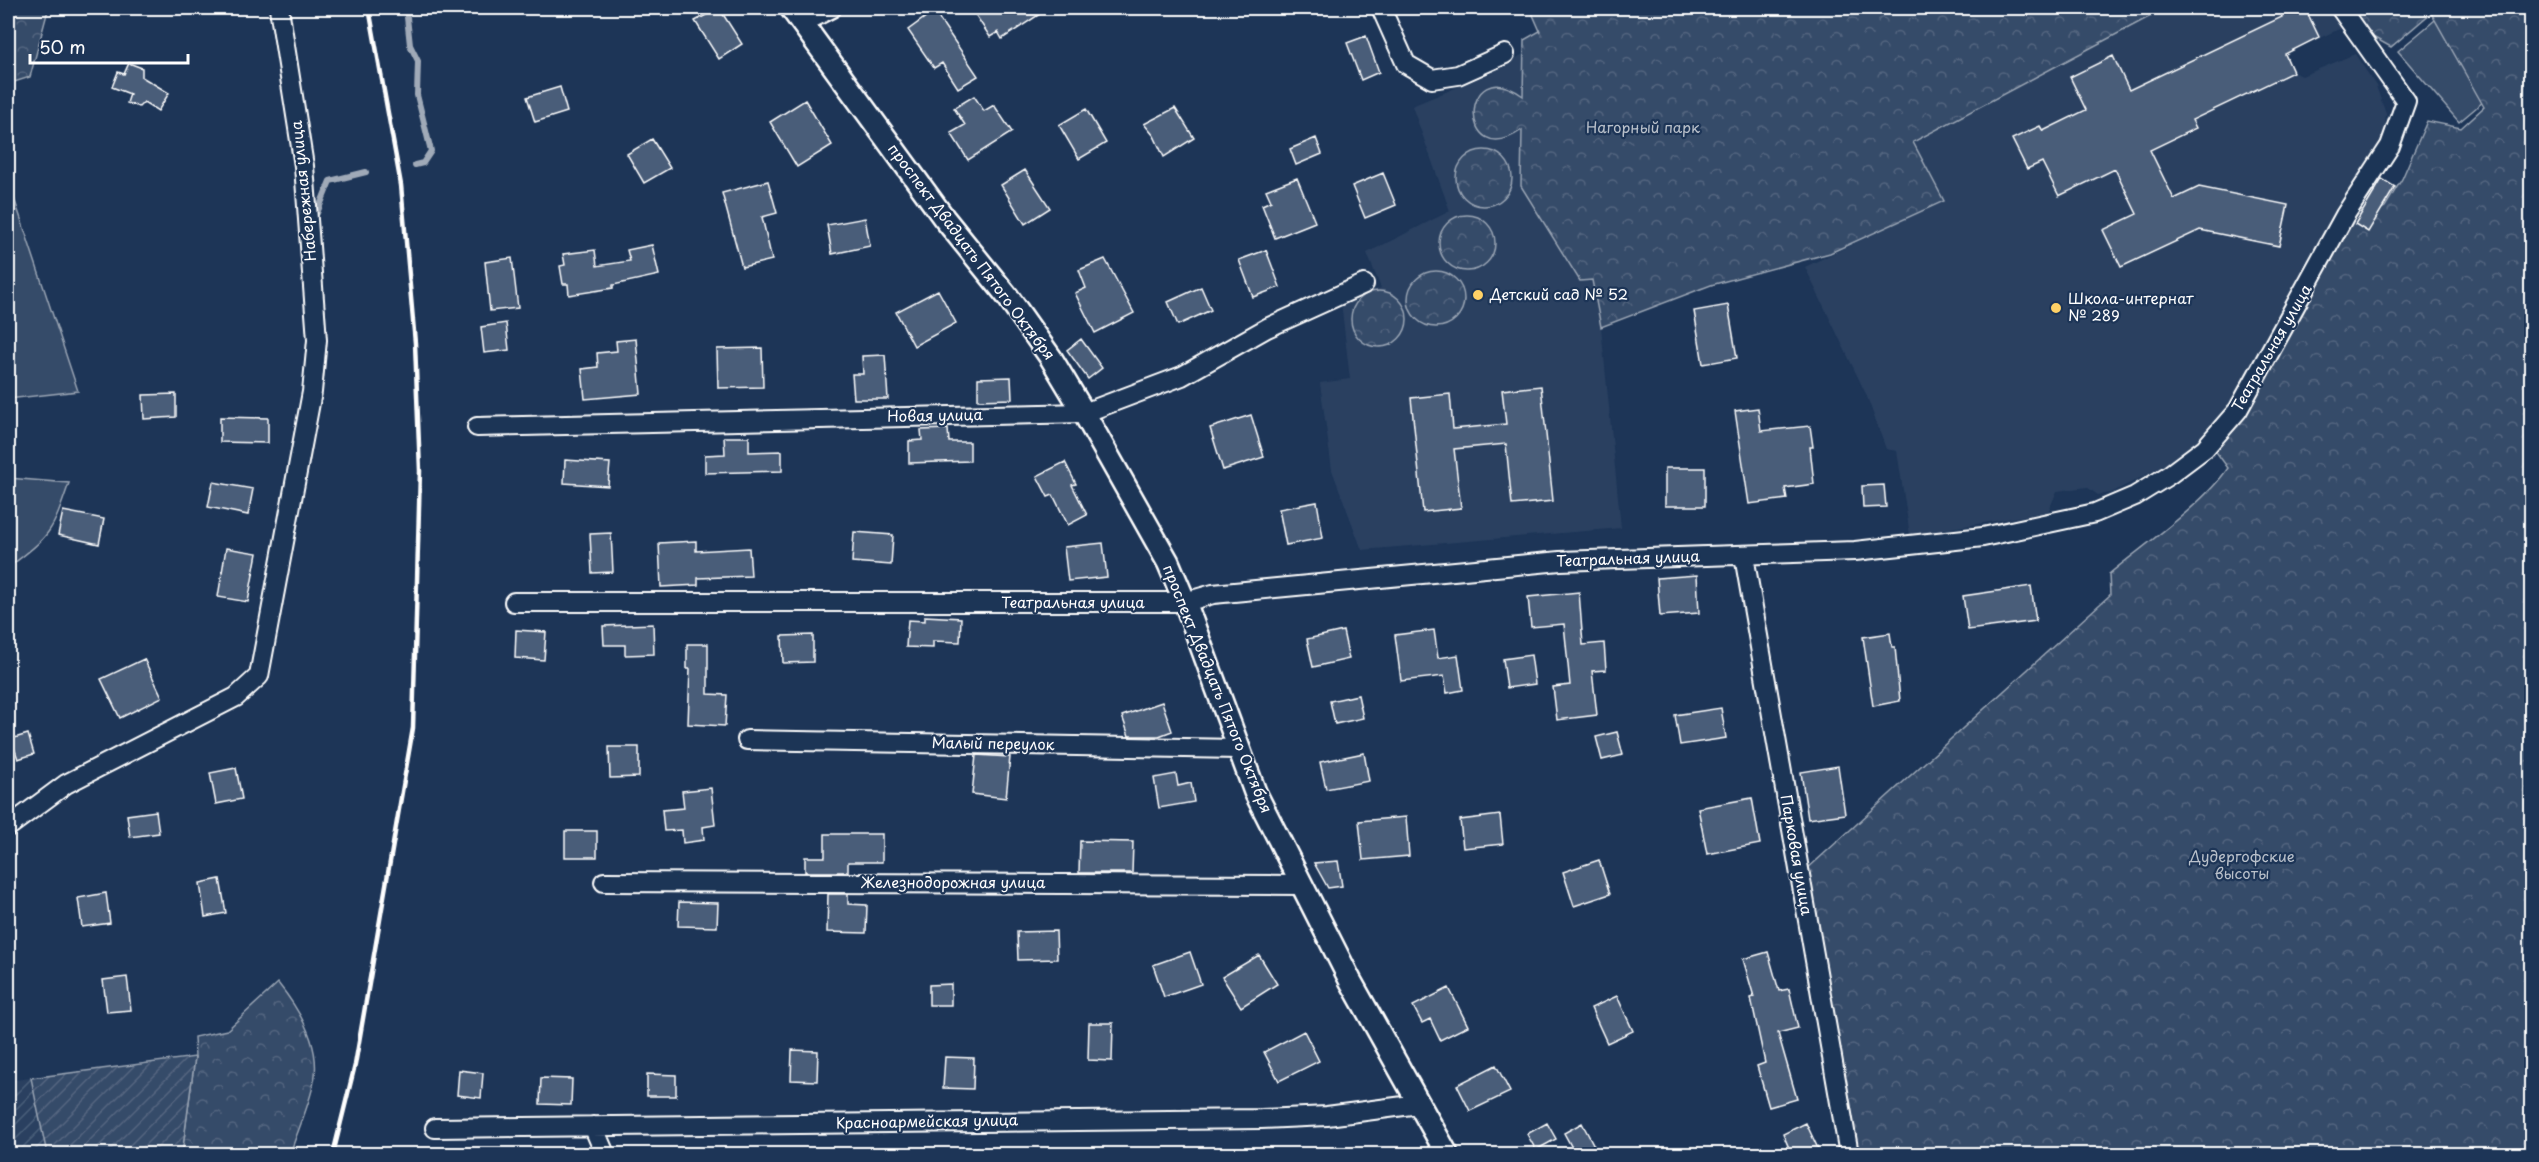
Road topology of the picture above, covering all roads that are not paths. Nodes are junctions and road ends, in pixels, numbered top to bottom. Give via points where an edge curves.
1 (279, 8) edge
2 (832, 8) edge
3 (1381, 8) edge
4 (2340, 8) edge
5 (796, 16) edge
6 (1505, 54) dead end
7 (1364, 284) dead end
8 (1084, 413) junction
9 (477, 427) dead end
10 (1744, 556) junction
11 (514, 602) dead end
12 (1185, 602) junction
13 (747, 740) dead end
14 (1238, 749) junction
15 (8, 827) edge
16 (603, 882) dead end
17 (1302, 885) junction
18 (1419, 1104) junction
19 (593, 1126) junction
20 (435, 1128) dead end
21 (605, 1155) edge
22 (1447, 1155) edge
23 (1849, 1155) edge

1 - 15 street, Набережная улица via 304,166 317,340 312,392 259,676 236,698 66,784
2 - 5 street
3 - 6 street via 1406,64 1432,80 1458,75
4 - 10 street, Театральная улица via 2406,101 2390,146 2345,215 2238,410 2205,448 2135,496 2095,513 1983,537 1855,551
5 - 8 street, проспект Двадцать Пятого Октября via 944,218 1008,297
7 - 8 street, Новая улица via 1267,327 1182,376
8 - 9 street, Новая улица
8 - 12 street, проспект Двадцать Пятого Октября via 1168,562
10 - 12 street, Театральная улица via 1560,561 1213,594
10 - 23 street, Парковая улица
11 - 12 street, Театральная улица
12 - 14 street, проспект Двадцать Пятого Октября
13 - 14 street, Малый переулок
14 - 17 street, проспект Двадцать Пятого Октября
16 - 17 street, Железнодорожная улица
17 - 18 street, проспект Двадцать Пятого Октября
18 - 19 street, Красноармейская улица via 1327,1116 1261,1119
18 - 22 street, проспект Двадцать Пятого Октября
19 - 20 street, Красноармейская улица
19 - 21 street

